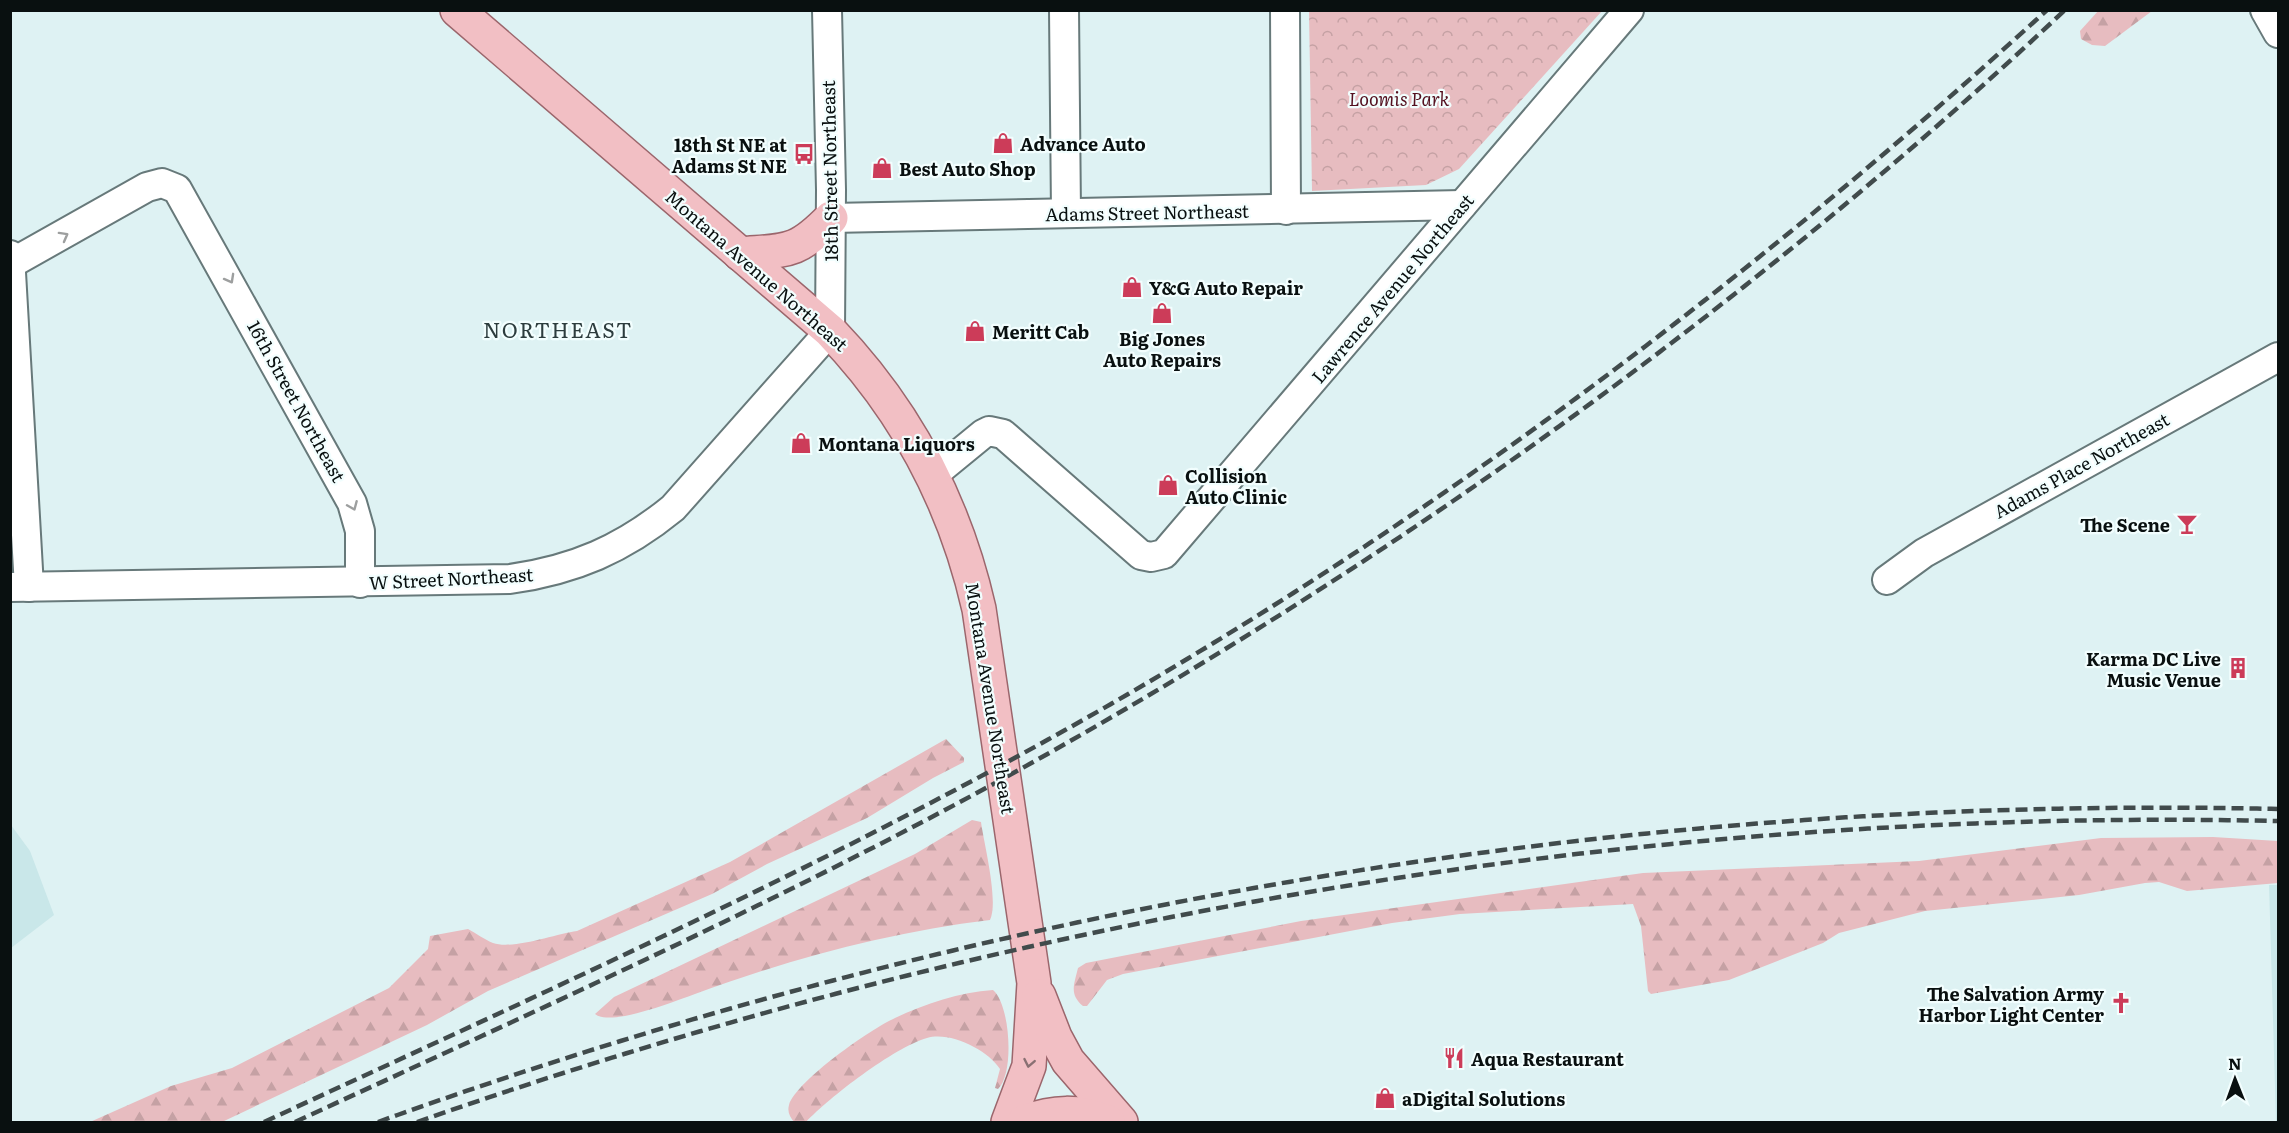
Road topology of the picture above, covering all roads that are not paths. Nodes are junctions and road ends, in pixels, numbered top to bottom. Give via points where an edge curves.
1 (457, 10) edge
2 (827, 10) edge
3 (1064, 10) edge
4 (1286, 10) edge
5 (1629, 10) edge
6 (2265, 10) edge
7 (2278, 33) edge
8 (1462, 205) junction
9 (1286, 210) junction
10 (1066, 213) junction
11 (831, 218) junction
12 (740, 254) junction
13 (11, 259) edge
14 (830, 331) junction
15 (2278, 357) edge
16 (933, 475) junction
17 (1887, 580) dead end
18 (360, 583) junction
19 (20, 587) edge
20 (1034, 983) junction
21 (1008, 1122) edge
22 (1024, 1122) edge
23 (1108, 1122) edge
24 (1121, 1122) edge

1 - 12 main road, Montana Avenue Northeast
2 - 11 street, 18th Street Northeast
3 - 10 street
4 - 9 street
5 - 8 street, Lawrence Avenue Northeast
6 - 7 street
8 - 9 street, Adams Street Northeast
8 - 16 street, Lawrence Avenue Northeast via 1169,549 1150,557 1134,549 1003,434 983,434
9 - 10 street, Adams Street Northeast
10 - 11 street, Adams Street Northeast
11 - 12 main road via 802,245
11 - 14 street, 18th Street Northeast
12 - 14 main road, Montana Avenue Northeast
13 -> 18 street, 16th Street Northeast via 154,184 177,189 352,503 360,531
13 - 19 street
14 - 16 main road, Montana Avenue Northeast via 882,391
14 - 18 street, W Street Northeast via 674,508 624,542 570,567 534,576
15 - 17 street, Adams Place Northeast via 1924,553
16 - 20 main road, Montana Avenue Northeast via 963,549 980,609
18 - 19 street, W Street Northeast
20 -> 21 main road, Montana Avenue Northeast via 1029,1066
20 - 24 main road, Montana Avenue Northeast via 1064,1056
22 - 23 main road via 1066,1112

